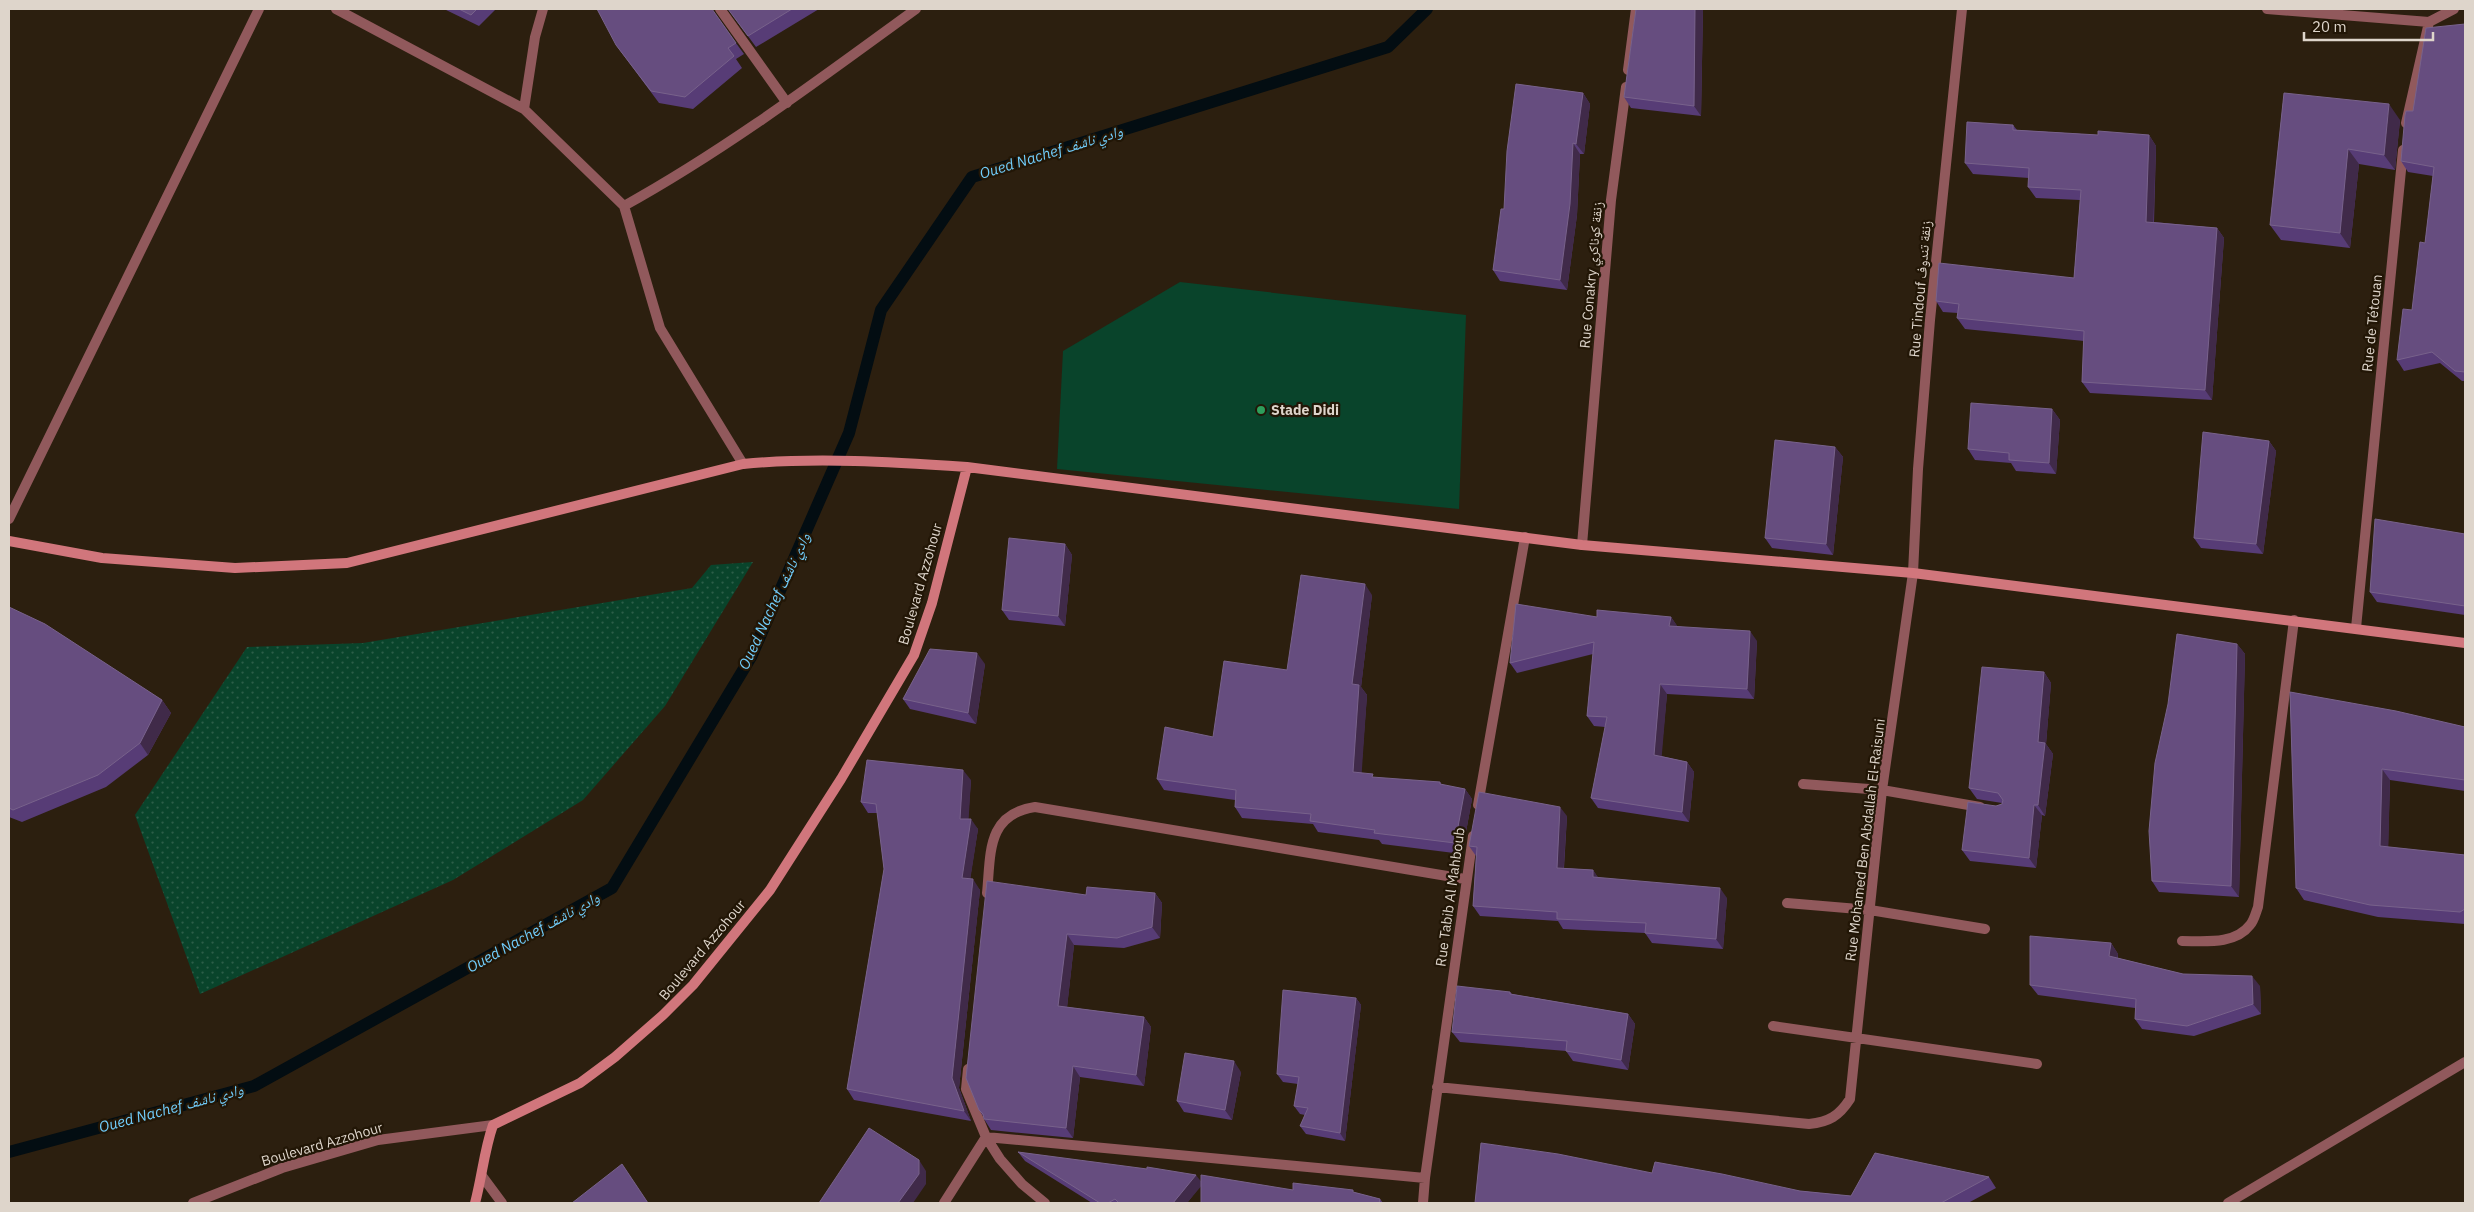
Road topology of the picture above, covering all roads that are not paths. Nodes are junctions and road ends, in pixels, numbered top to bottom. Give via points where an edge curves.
1 (259, 9) edge
2 (336, 9) edge
3 (543, 9) edge
4 (720, 9) edge
5 (916, 9) edge
6 (1636, 9) edge
7 (1962, 9) edge
8 (2267, 9) edge
9 (2454, 9) edge
10 (2429, 22) junction
11 (787, 103) junction
12 (524, 109) junction
13 (624, 206) junction
14 (743, 464) junction
15 (967, 467) junction
16 (9, 519) edge
17 (1525, 538) junction
18 (9, 541) edge
19 (1582, 545) junction
20 (1913, 573) junction
21 (2294, 620) junction
22 (2356, 628) junction
23 (2465, 643) edge
24 (1803, 784) dead end
25 (1882, 790) junction
26 (1994, 809) edge
27 (1465, 879) junction
28 (1786, 902) dead end
29 (986, 904) edge
30 (1870, 910) junction
31 (1985, 929) dead end
32 (2182, 941) dead end
33 (1773, 1026) dead end
34 (1856, 1039) junction
35 (969, 1059) edge
36 (2465, 1062) edge
37 (2037, 1064) dead end
38 (1437, 1087) junction
39 (493, 1125) junction
40 (986, 1137) junction
41 (482, 1176) junction
42 (1425, 1178) junction
43 (193, 1203) edge
44 (475, 1203) edge
45 (502, 1203) edge
46 (944, 1203) edge
47 (1045, 1203) edge
48 (1423, 1203) edge
49 (2228, 1203) edge

1 - 16 street
2 - 12 street
3 - 12 street via 535,37
4 - 11 street
5 - 11 street
6 - 19 street, Rue Conakry زنقة كوناكري via 1612,200
7 - 20 street, Rue Tindouf زنقة تندوف via 1930,320
8 - 10 street
9 - 10 street
10 - 22 street, Rue de Tétouan via 2406,124
11 - 13 street via 677,176
12 - 13 street
13 - 14 street via 660,328
14 - 15 main road via 790,460
14 - 18 main road via 347,563 235,568 102,558
15 - 17 main road
15 - 39 main road, Boulevard Azzohour via 932,603 914,656 770,890 693,985 615,1057 580,1083
17 - 19 main road
17 - 27 street, Rue Tabib Al Mahboub
19 - 20 main road
20 - 21 main road
20 - 25 street, Rue Mohamed Ben Abdallah El-Raisuni
21 - 22 main road
21 - 32 street via 2258,907 2251,925 2237,936 2217,941
22 - 23 main road
24 - 25 street
25 - 26 street
25 - 30 street, Rue Mohamed Ben Abdallah El-Raisuni
27 - 29 street via 1035,807 1010,814 994,834
27 - 38 street, Rue Tabib Al Mahboub
28 - 30 street
30 - 31 street
30 - 34 street, Rue Mohamed Ben Abdallah El-Raisuni
33 - 34 street
34 - 37 street
34 - 38 street, Rue Mohamed Ben Abdallah El-Raisuni via 1850,1099 1836,1117 1809,1124
35 - 40 street via 966,1088
36 - 49 street
38 - 42 street, Rue Tabib Al Mahboub
39 - 41 main road
39 - 43 street, Boulevard Azzohour via 378,1140 282,1168
40 - 42 street
40 - 46 street
40 - 47 street via 1022,1184
41 - 44 main road
41 - 45 street
42 - 48 street, Rue Tabib Al Mahboub

